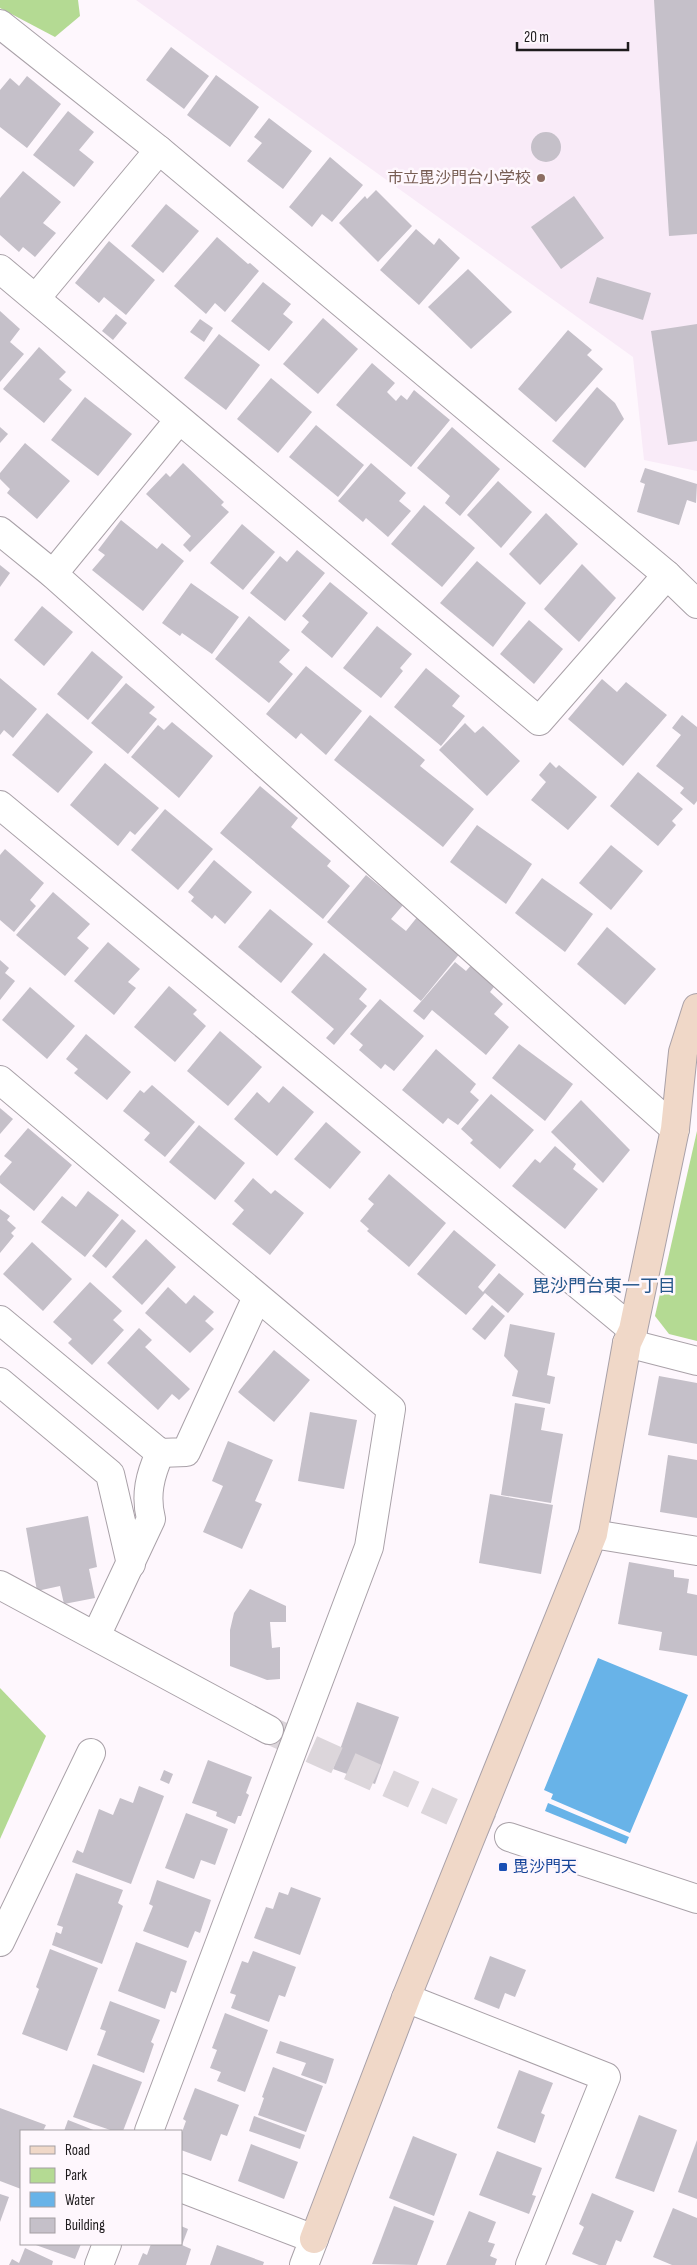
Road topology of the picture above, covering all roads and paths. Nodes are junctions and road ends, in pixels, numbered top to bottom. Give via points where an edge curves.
1 (0, 24) edge
2 (159, 150) junction
3 (0, 269) edge
4 (36, 298) junction
5 (179, 420) junction
6 (0, 531) edge
7 (53, 574) junction
8 (667, 575) junction
9 (697, 604) edge
10 (0, 805) edge
11 (697, 1008) edge
12 (0, 1080) edge
13 (675, 1129) junction
14 (257, 1297) junction
15 (0, 1320) edge
16 (630, 1336) junction
17 (697, 1361) edge
18 (0, 1382) edge
19 (160, 1453) junction
20 (593, 1534) junction
21 (697, 1551) edge
22 (131, 1564) junction
23 (0, 1584) edge
24 (96, 1636) junction
25 (269, 1730) tunnel mouth
26 (90, 1753) dead end
27 (509, 1837) tunnel mouth
28 (697, 1900) edge
29 (0, 1942) edge
30 (406, 1998) junction
31 (149, 2130) edge
32 (182, 2188) edge
33 (314, 2239) junction
34 (107, 2245) edge
35 (99, 2265) edge
36 (304, 2265) edge
37 (530, 2265) edge

1 - 2 street
2 - 4 street
2 - 8 street
3 - 4 street
4 - 5 street
5 - 7 street
5 - 8 street via 539,721
6 - 7 street
7 - 13 street
8 - 9 street
10 - 16 street
11 - 13 street via 683,1052
12 - 14 street
13 - 16 street
14 - 19 street via 186,1452
14 - 31 street via 392,1408 369,1547
15 - 19 street
16 - 17 street
16 - 20 street
18 - 22 street via 110,1474
19 - 22 street via 152,1471 146,1502 150,1519
20 - 21 street
20 - 30 street
22 - 24 street
23 - 24 street
24 - 25 street
26 - 29 street
27 - 28 street
30 - 33 street
30 - 37 street via 606,2077
32 - 33 street
33 - 36 street
34 - 35 street

